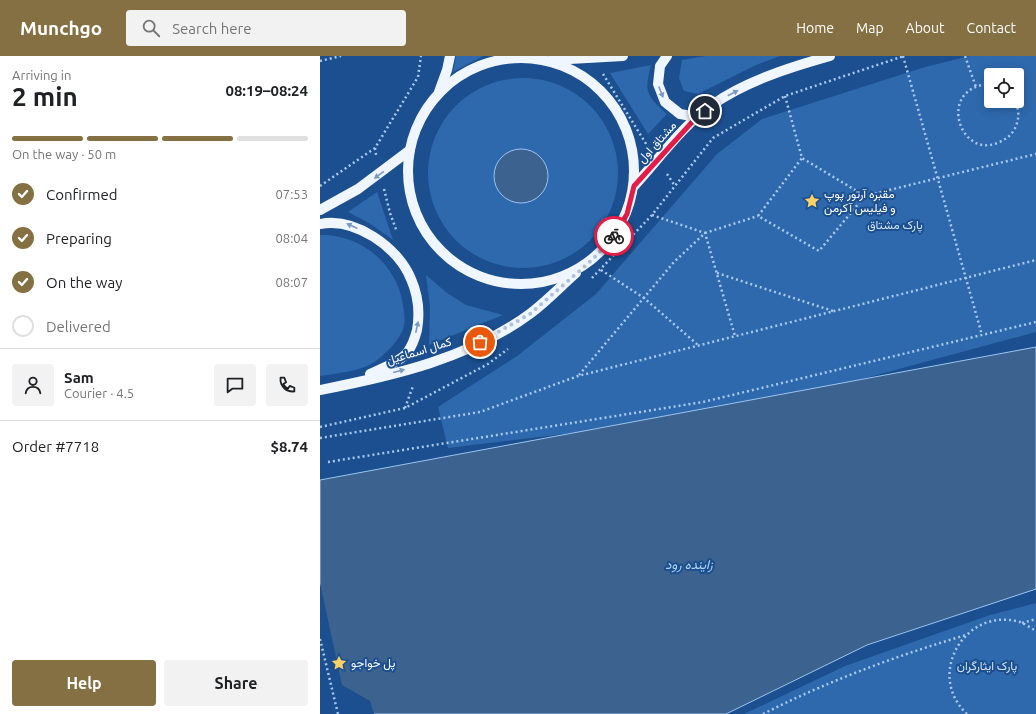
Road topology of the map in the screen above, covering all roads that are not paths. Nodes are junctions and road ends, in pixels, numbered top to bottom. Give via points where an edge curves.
1 (450, 56) edge
2 (623, 56) edge
3 (667, 56) edge
4 (830, 56) edge
5 (545, 58) edge
6 (438, 95) junction
7 (698, 117) junction
8 (410, 150) junction
9 (634, 186) junction
10 (320, 210) edge
11 (320, 224) edge
12 (593, 259) junction
13 (349, 384) junction
14 (320, 390) edge

1 - 6 main road via 448,70
2 - 5 main road
3 -> 7 main road via 660,66 658,84 665,102 680,114
7 -> 4 main road, مشتاق اول via 712,105 735,92 786,70
5 - 6 main road via 498,60 455,79
5 - 9 main road via 572,70 596,86 615,106 628,131 634,158
6 - 8 main road via 420,120
7 - 9 main road, مشتاق اول
8 -> 10 main road via 358,190
8 - 12 main road via 408,176 412,200 421,223 435,244 453,261 474,274 498,282 524,284 548,281 572,272
9 - 12 main road via 627,214 612,238
13 -> 11 main road via 395,362 407,353 414,340 419,319 417,299 411,279 400,262 383,245 346,224
13 -> 12 main road, کمال اسماعیل via 428,363 492,336 530,314
13 - 14 main road, کمال اسماعیل

